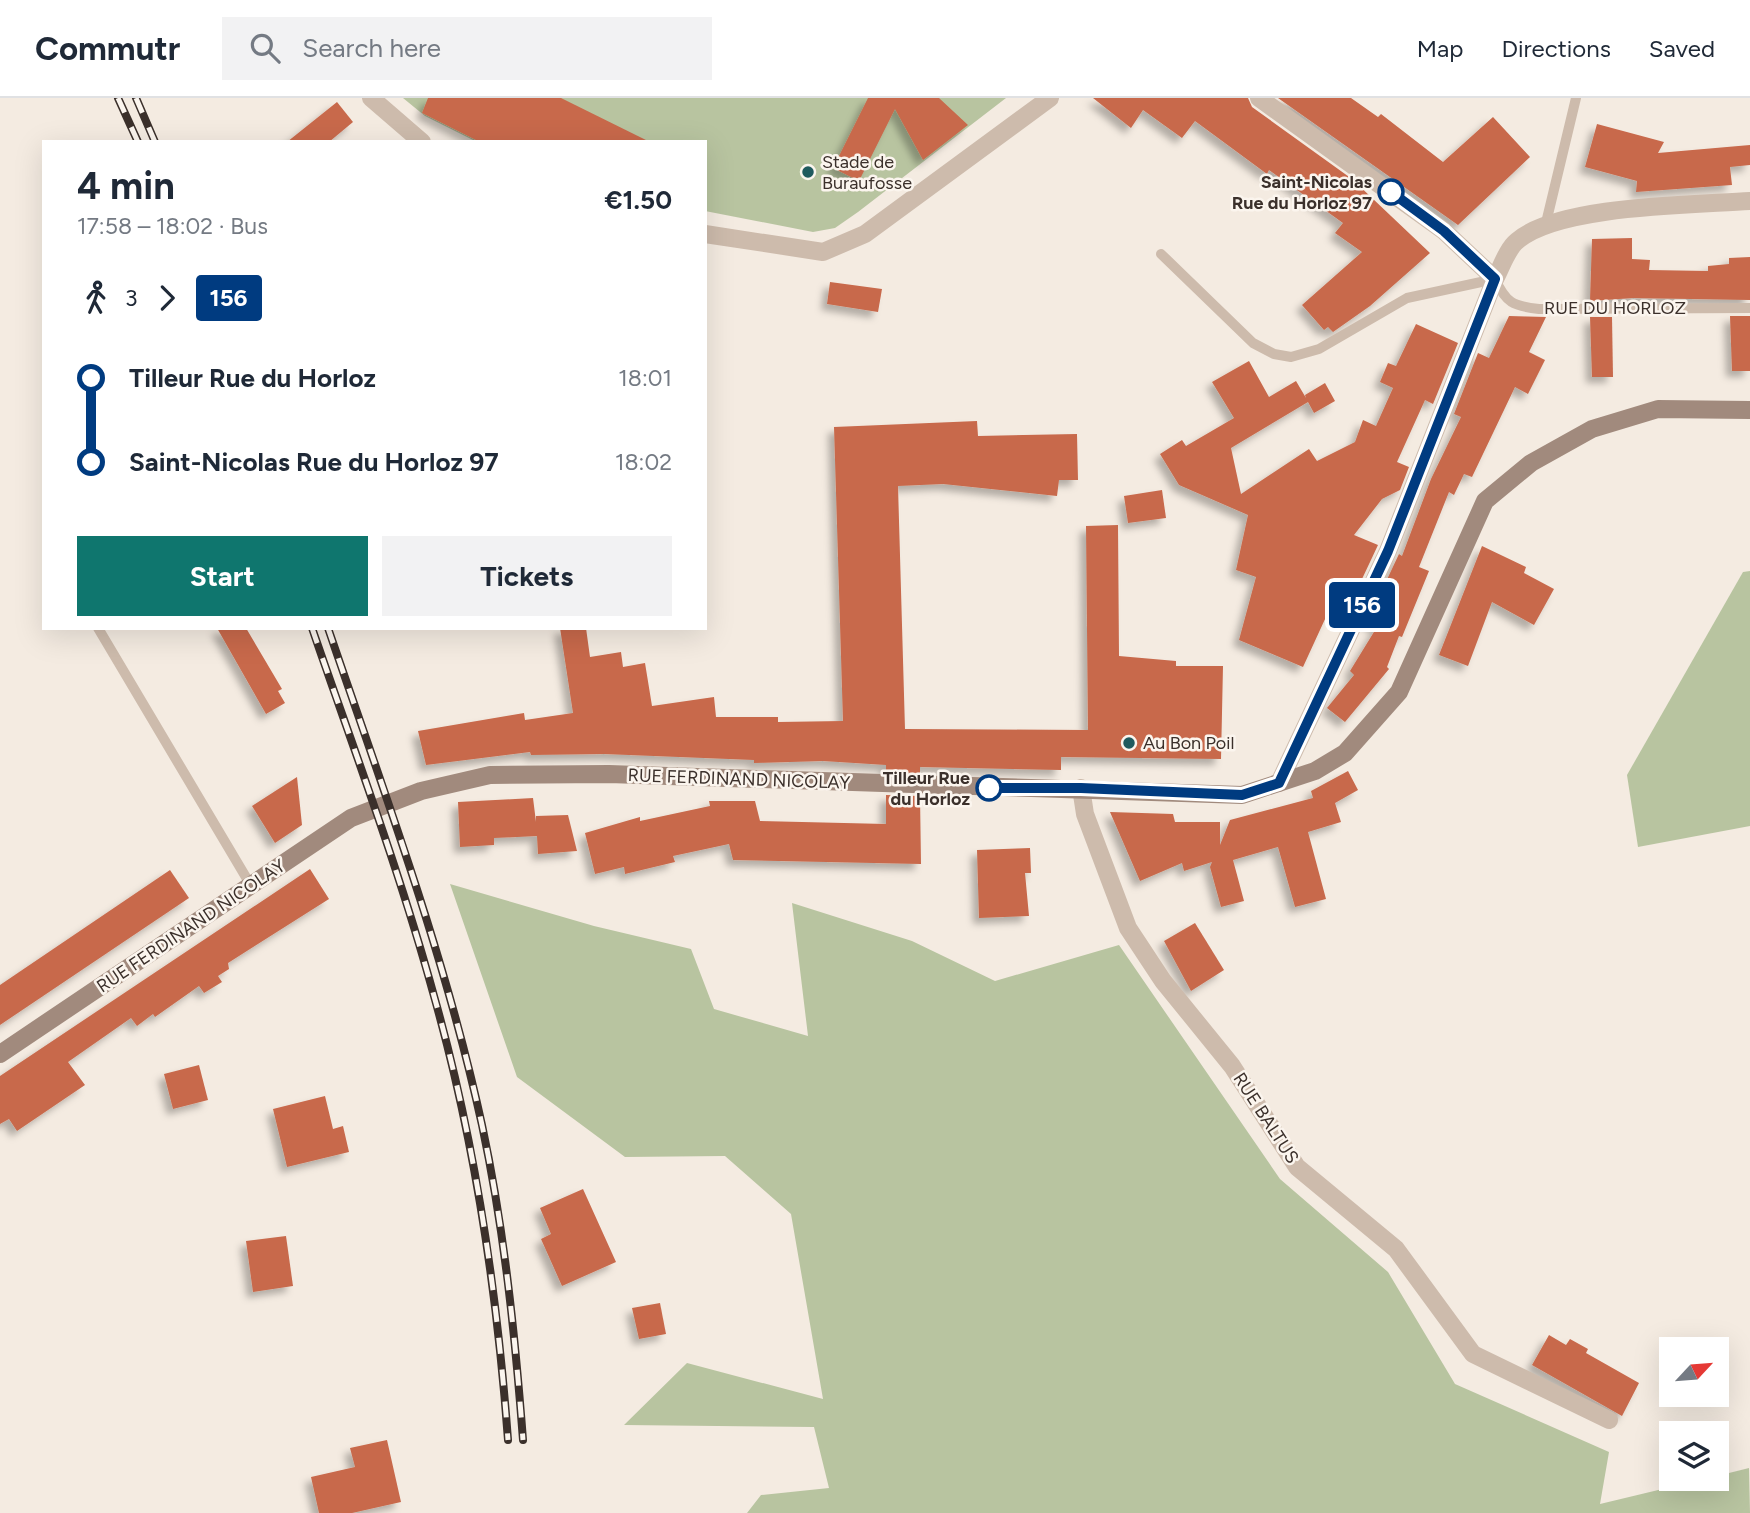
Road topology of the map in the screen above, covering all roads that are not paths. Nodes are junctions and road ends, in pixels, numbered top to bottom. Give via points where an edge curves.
1 (371, 98) edge
2 (1050, 98) edge
3 (1259, 98) edge
4 (1576, 98) edge
5 (420, 140) edge
6 (1750, 201) edge
7 (1545, 227) junction
8 (707, 234) edge
9 (1161, 254) dead end
10 (1495, 279) junction
11 (1750, 308) edge
12 (1750, 410) edge
13 (99, 630) edge
14 (1279, 783) junction
15 (1081, 788) junction
16 (250, 884) junction
17 (0, 1054) edge
18 (1609, 1420) dead end

1 - 5 street
2 - 8 street via 865,234 823,252
3 - 10 street via 1444,231
4 - 7 lane
6 - 7 street via 1604,211
7 - 10 street via 1516,242
9 - 10 lane via 1253,343 1291,357 1311,353 1407,298
10 - 11 lane, RUE DU HORLOZ via 1513,306 1539,309
10 - 14 street via 1388,551
12 - 14 street, RUE FERDINAND NICOLAY via 1658,409 1592,429 1531,463 1485,500 1399,692 1345,753 1315,771
13 - 16 lane
14 - 15 street, RUE FERDINAND NICOLAY via 1242,795
15 - 16 street, RUE FERDINAND NICOLAY via 609,774 490,775 421,791 351,818
15 - 18 street, RUE BALTUS via 1085,814 1128,928 1163,981 1232,1066 1297,1167 1396,1249 1473,1354
16 - 17 street, RUE FERDINAND NICOLAY

